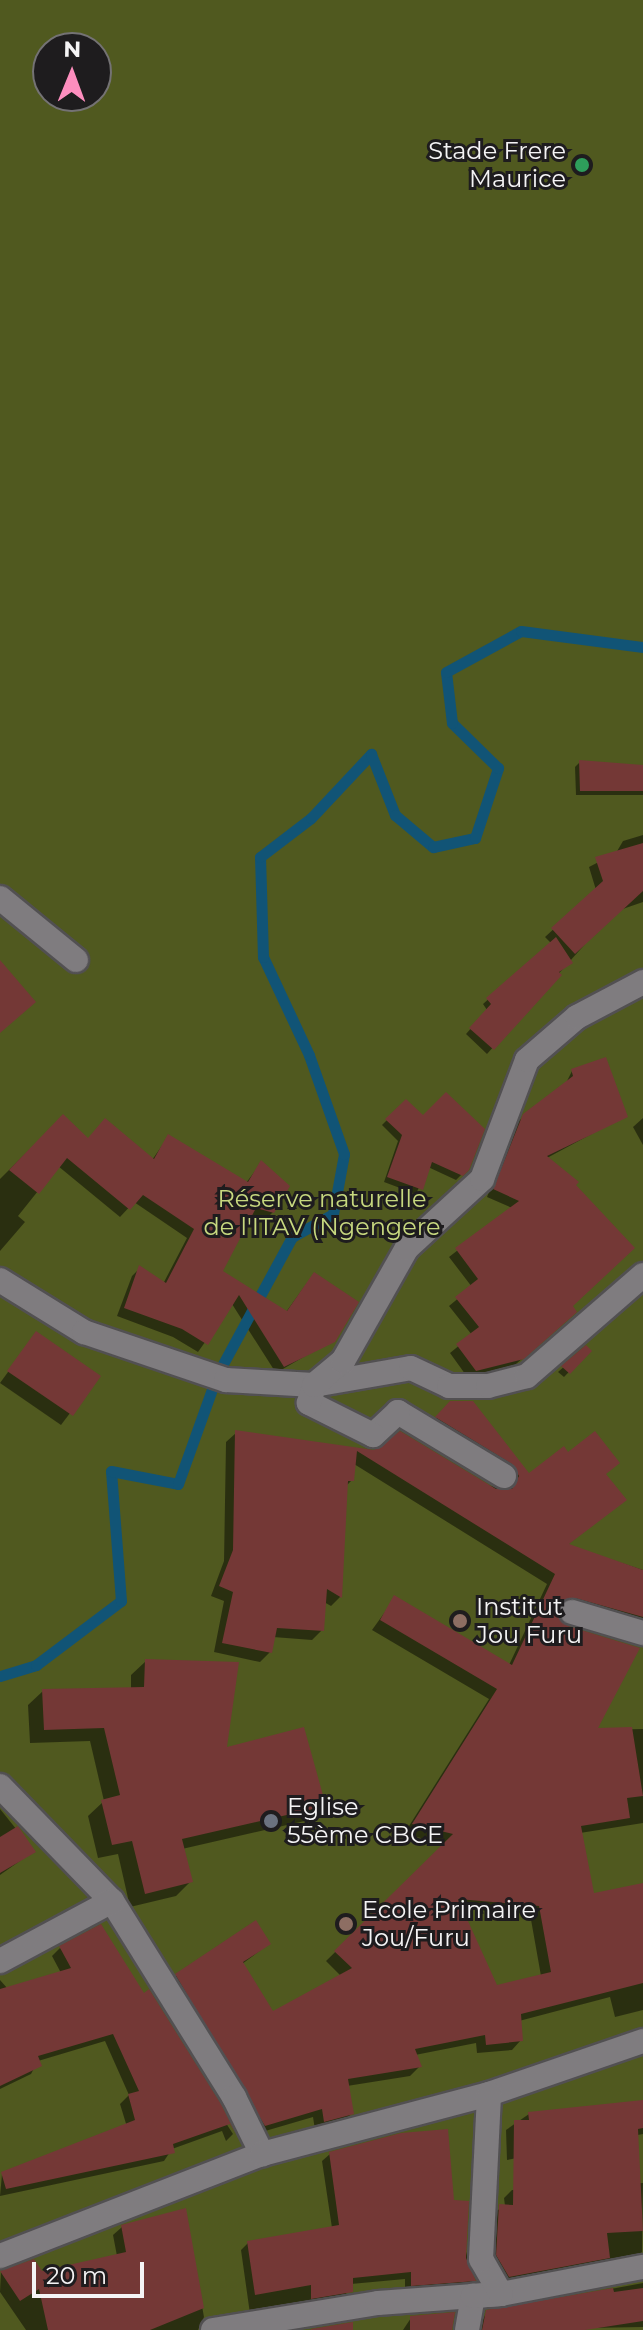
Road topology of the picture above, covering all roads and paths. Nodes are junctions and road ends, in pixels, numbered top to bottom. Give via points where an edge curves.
1 (0, 898) edge
2 (76, 960) dead end
3 (643, 982) edge
4 (643, 1275) edge
5 (0, 1280) edge
6 (314, 1385) junction
7 (504, 1476) dead end
8 (572, 1612) dead end
9 (643, 1633) edge
10 (0, 1786) edge
11 (112, 1901) junction
12 (0, 1961) edge
13 (643, 2041) edge
14 (489, 2094) junction
15 (262, 2154) junction
16 (0, 2256) edge
17 (643, 2267) edge
18 (501, 2294) junction
19 (213, 2330) edge
20 (467, 2330) edge

1 - 2 street
3 - 6 street via 577,1017 527,1060 482,1179 407,1248 343,1361
4 - 6 street via 527,1376 488,1386 449,1386 411,1368
5 - 6 street via 84,1332 137,1353 226,1380
6 - 7 street via 309,1403 373,1435 398,1412
8 - 9 street
10 - 11 street
11 - 12 street
11 - 15 street via 234,2097
13 - 14 street
14 - 15 street
14 - 18 street via 481,2259
15 - 16 street
17 - 18 street
18 - 19 street via 378,2303
18 - 20 street via 473,2296

